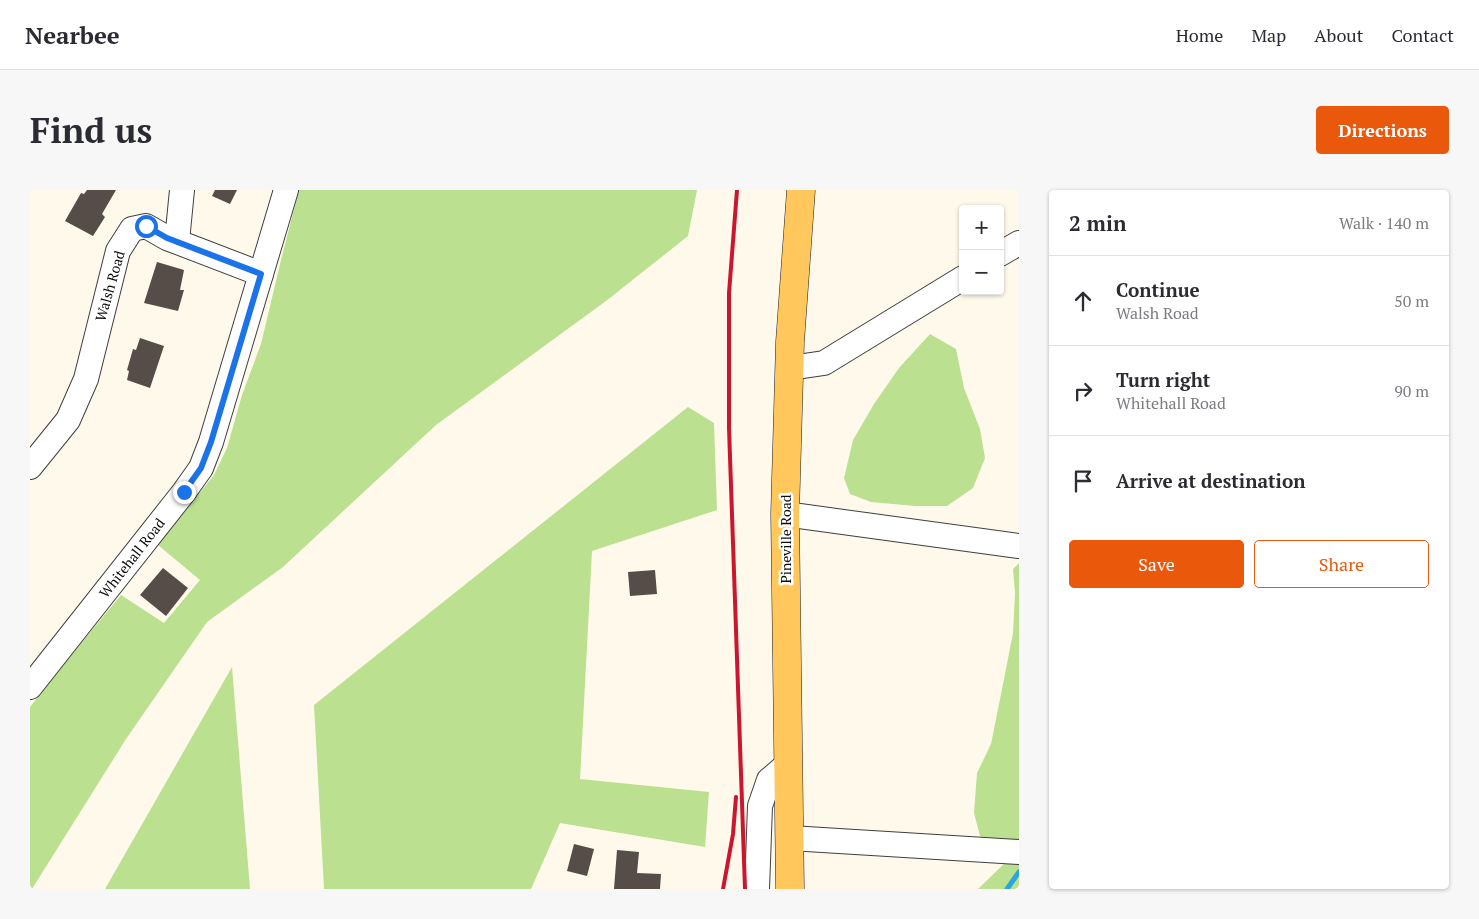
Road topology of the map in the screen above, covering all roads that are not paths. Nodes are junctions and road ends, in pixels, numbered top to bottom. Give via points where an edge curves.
1 (182, 190) edge
2 (286, 190) edge
3 (801, 190) edge
4 (177, 241) junction
5 (1019, 243) edge
6 (1004, 252) edge
7 (261, 274) junction
8 (959, 280) edge
9 (790, 368) junction
10 (30, 468) edge
11 (785, 514) junction
12 (1019, 546) edge
13 (30, 688) edge
14 (788, 763) junction
15 (790, 838) junction
16 (1019, 852) edge
17 (758, 889) edge
18 (790, 889) edge

1 - 4 street
2 - 7 street, Whitehall Road
3 - 9 main road, Pineville Road
4 - 7 street, Walsh Road
4 - 10 street, Walsh Road via 146,226 132,229 118,251 86,379 68,420
5 - 6 street
7 - 13 street, Whitehall Road via 201,468
8 - 9 street via 824,363
9 - 11 main road, Pineville Road
11 - 12 street
11 - 14 main road, Pineville Road
14 - 15 main road, Pineville Road
14 - 17 street via 769,780 760,806
15 - 16 street
15 - 18 main road, Pineville Road

